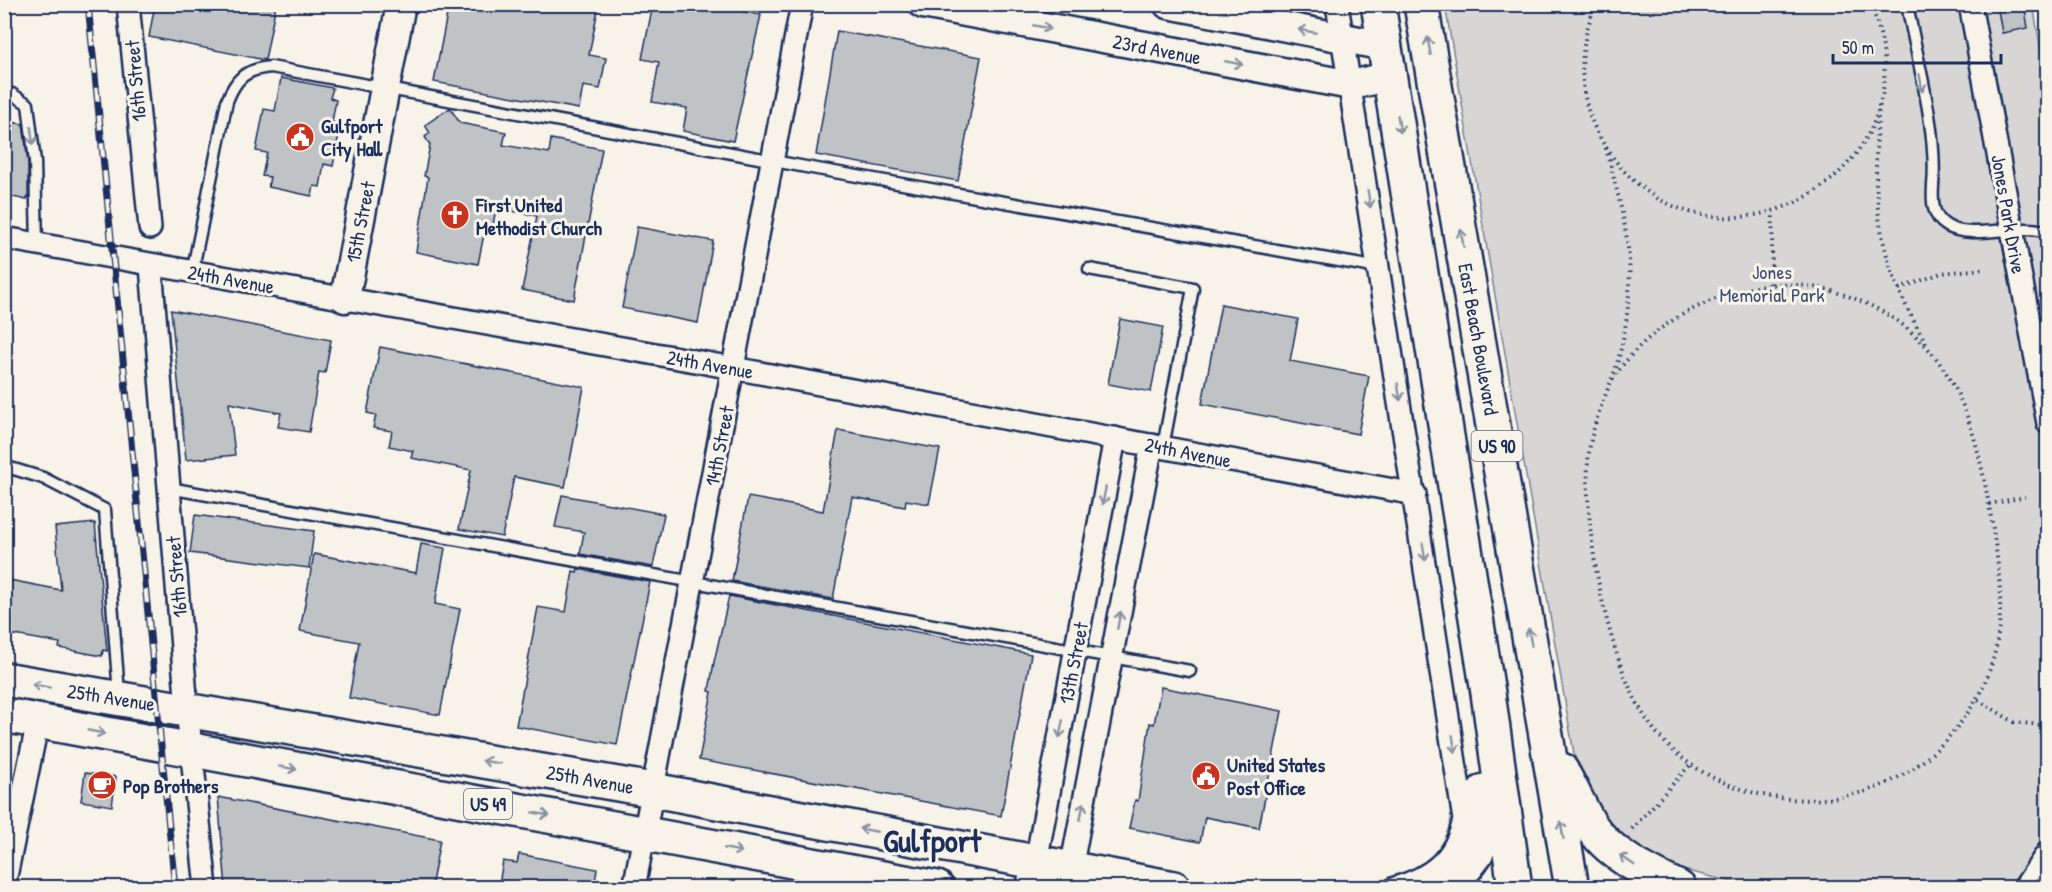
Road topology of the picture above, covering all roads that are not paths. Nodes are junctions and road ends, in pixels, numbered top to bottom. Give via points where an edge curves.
1 (128, 4) edge
2 (401, 4) edge
3 (802, 4) edge
4 (923, 4) edge
5 (1168, 4) edge
6 (1337, 4) edge
7 (1378, 4) edge
8 (1421, 4) edge
9 (1907, 4) edge
10 (1970, 4) edge
11 (1342, 38) junction
12 (1388, 61) junction
13 (1351, 85) junction
14 (386, 89) junction
15 (4, 93) edge
16 (773, 161) junction
17 (150, 228) dead end
18 (2011, 228) junction
19 (2048, 232) edge
20 (4, 238) edge
21 (37, 244) junction
22 (151, 266) junction
23 (1089, 268) dead end
24 (1379, 268) junction
25 (192, 273) junction
26 (345, 298) junction
27 (1427, 305) junction
28 (734, 368) junction
29 (2048, 423) edge
30 (1115, 438) junction
31 (1158, 446) junction
32 (4, 466) edge
33 (169, 488) junction
34 (1415, 494) junction
35 (692, 584) junction
36 (1075, 651) junction
37 (1112, 657) junction
38 (1190, 671) dead end
39 (4, 679) edge
40 (119, 697) junction
41 (187, 709) junction
42 (4, 715) edge
43 (39, 721) junction
44 (1548, 744) junction
45 (192, 751) junction
46 (653, 790) junction
47 (12, 808) edge
48 (645, 833) junction
49 (2048, 852) edge
50 (1033, 875) edge
51 (1069, 878) edge
52 (4, 886) edge
53 (206, 888) edge
54 (634, 888) edge
55 (937, 888) edge
56 (1173, 888) edge
57 (1395, 888) edge
58 (1444, 888) edge
59 (1515, 888) edge
60 (1572, 888) edge
61 (1678, 888) edge
62 (2024, 888) edge

1 - 17 street, 16th Street
2 - 14 street, 15th Street
3 - 16 street, 14th Street
4 -> 13 street, 23rd Avenue
11 -> 5 street
6 - 11 street
7 - 12 main road, US 90
44 -> 8 main road, East Beach Boulevard / US 90
9 -> 18 lane via 1935,159 1932,202 1936,214 1946,226 1956,230
10 - 18 street, Jones Park Drive
11 - 12 street
11 - 13 street
12 - 13 street, 23rd Avenue
12 -> 27 main road, US 90
13 -> 24 street
14 - 16 lane
14 - 25 lane via 271,67 246,72 234,84 227,101
14 - 26 street, 15th Street
15 -> 21 lane via 28,104 35,162
16 - 24 lane
16 - 28 street, 14th Street
18 - 19 lane
18 - 29 street, Jones Park Drive
20 - 21 street, 24th Avenue
21 - 22 street, 24th Avenue
22 - 25 street, 24th Avenue
22 - 33 street, 16th Street
23 - 31 lane via 1193,288
24 -> 34 street
25 - 26 street, 24th Avenue
26 - 28 street, 24th Avenue
27 - 58 main road via 1422,363 1486,813 1480,849
27 - 59 main road, US 90
28 - 30 street, 24th Avenue
28 - 35 street, 14th Street
30 - 31 street, 24th Avenue
30 -> 36 street, 13th Street
31 - 34 street, 24th Avenue
37 -> 31 street, 13th Street
32 - 40 lane via 43,478 105,510
33 - 35 lane
33 - 41 street, 16th Street
34 -> 57 street via 1464,820 1459,842 1444,862 1427,875
35 - 36 lane
35 - 46 street, 14th Street
36 - 37 lane
36 -> 50 street, 13th Street
37 - 38 lane
51 -> 37 street, 13th Street
40 -> 39 main road, 25th Avenue / US 49
40 - 41 main road, 25th Avenue / US 49
41 - 45 street, 16th Street
46 -> 41 main road, 25th Avenue / US 49
42 - 43 main road, 25th Avenue / US 49
43 -> 45 main road, 25th Avenue / US 49
43 - 47 street
60 -> 44 main road, East Beach Boulevard / US 90
61 -> 44 main road via 1628,862 1590,825
45 -> 48 main road, 25th Avenue / US 49
45 - 53 street, 16th Street
46 - 48 street, 14th Street
50 -> 46 main road, 25th Avenue / US 49
47 - 52 street
48 - 54 street, 14th Street
48 -> 55 main road, 25th Avenue / US 49
49 - 62 street
50 - 51 main road, 25th Avenue / US 49
51 - 56 main road, 25th Avenue / US 49

